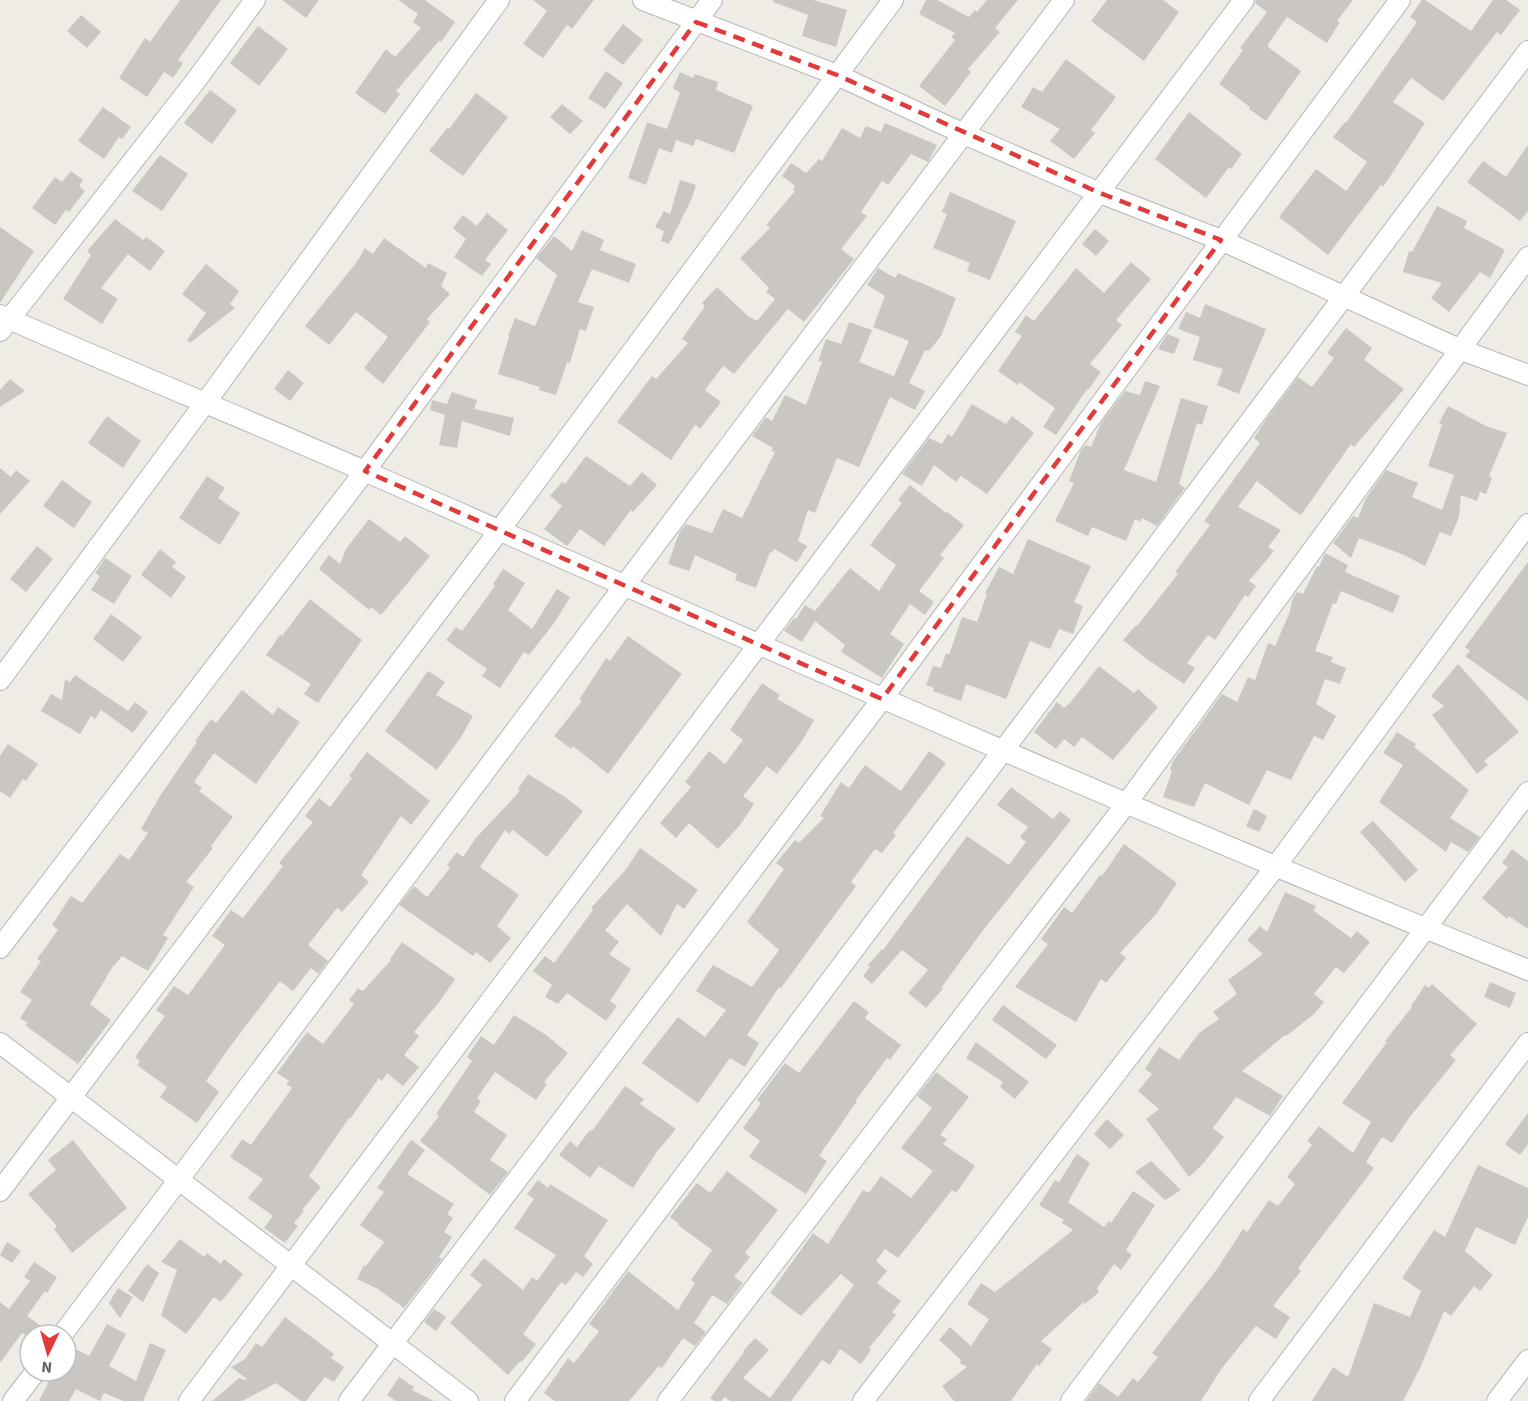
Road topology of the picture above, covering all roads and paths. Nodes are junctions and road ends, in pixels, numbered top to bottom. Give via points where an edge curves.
1 (255, 0) edge
2 (499, 0) edge
3 (643, 0) edge
4 (712, 0) edge
5 (893, 0) edge
6 (1064, 0) edge
7 (1244, 0) edge
8 (1400, 0) edge
9 (696, 22) junction
10 (1528, 51) edge
11 (837, 75) junction
12 (964, 134) junction
13 (1100, 194) junction
14 (1221, 240) junction
15 (1528, 257) edge
16 (1345, 296) junction
17 (3, 322) edge
18 (1459, 349) junction
19 (1528, 375) edge
20 (205, 403) junction
21 (365, 471) junction
22 (1528, 524) edge
23 (499, 531) junction
24 (625, 586) junction
25 (760, 644) junction
26 (0, 680) edge
27 (882, 699) junction
28 (1002, 751) junction
29 (1528, 792) edge
30 (1126, 804) junction
31 (1276, 866) junction
32 (1424, 928) junction
33 (0, 948) edge
34 (1528, 970) edge
35 (0, 1043) edge
36 (1528, 1043) edge
37 (71, 1097) junction
38 (178, 1180) junction
39 (0, 1191) edge
40 (291, 1266) junction
41 (71, 1323) edge
42 (392, 1343) junction
43 (1528, 1360) edge
44 (27, 1383) edge
45 (1503, 1399) edge
46 (13, 1401) edge
47 (189, 1401) edge
48 (349, 1401) edge
49 (468, 1401) edge
50 (515, 1401) edge
51 (668, 1401) edge
52 (863, 1401) edge
53 (1071, 1401) edge
54 (1259, 1401) edge

1 - 17 street via 194,83
2 - 20 street
3 - 9 street
4 - 9 street
5 - 11 street
6 - 12 street
7 - 13 street
8 - 14 street
9 - 11 street
9 - 21 street
10 - 16 street
11 - 12 street
11 - 23 street
12 - 13 street
12 - 24 street
13 - 14 street
13 - 25 street
14 - 16 street
14 - 27 street
15 - 18 street
16 - 18 street
16 - 28 street
17 - 20 street
18 - 19 street
18 - 30 street
20 - 21 street
20 - 26 street
21 - 23 street
21 - 33 street
22 - 31 street
23 - 24 street
23 - 37 street
24 - 25 street
24 - 38 street
25 - 27 street
25 - 40 street
27 - 28 street
27 - 42 street
28 - 30 street
28 - 50 street
29 - 32 street
30 - 31 street
30 - 51 street
31 - 32 street
31 - 52 street
32 - 34 street
32 - 53 street
35 - 37 street
36 - 54 street
37 - 38 street
37 - 39 street
38 - 40 street
38 - 41 street
40 - 42 street
40 - 47 street
42 - 48 street
42 - 49 street
43 - 45 street
44 - 46 street

